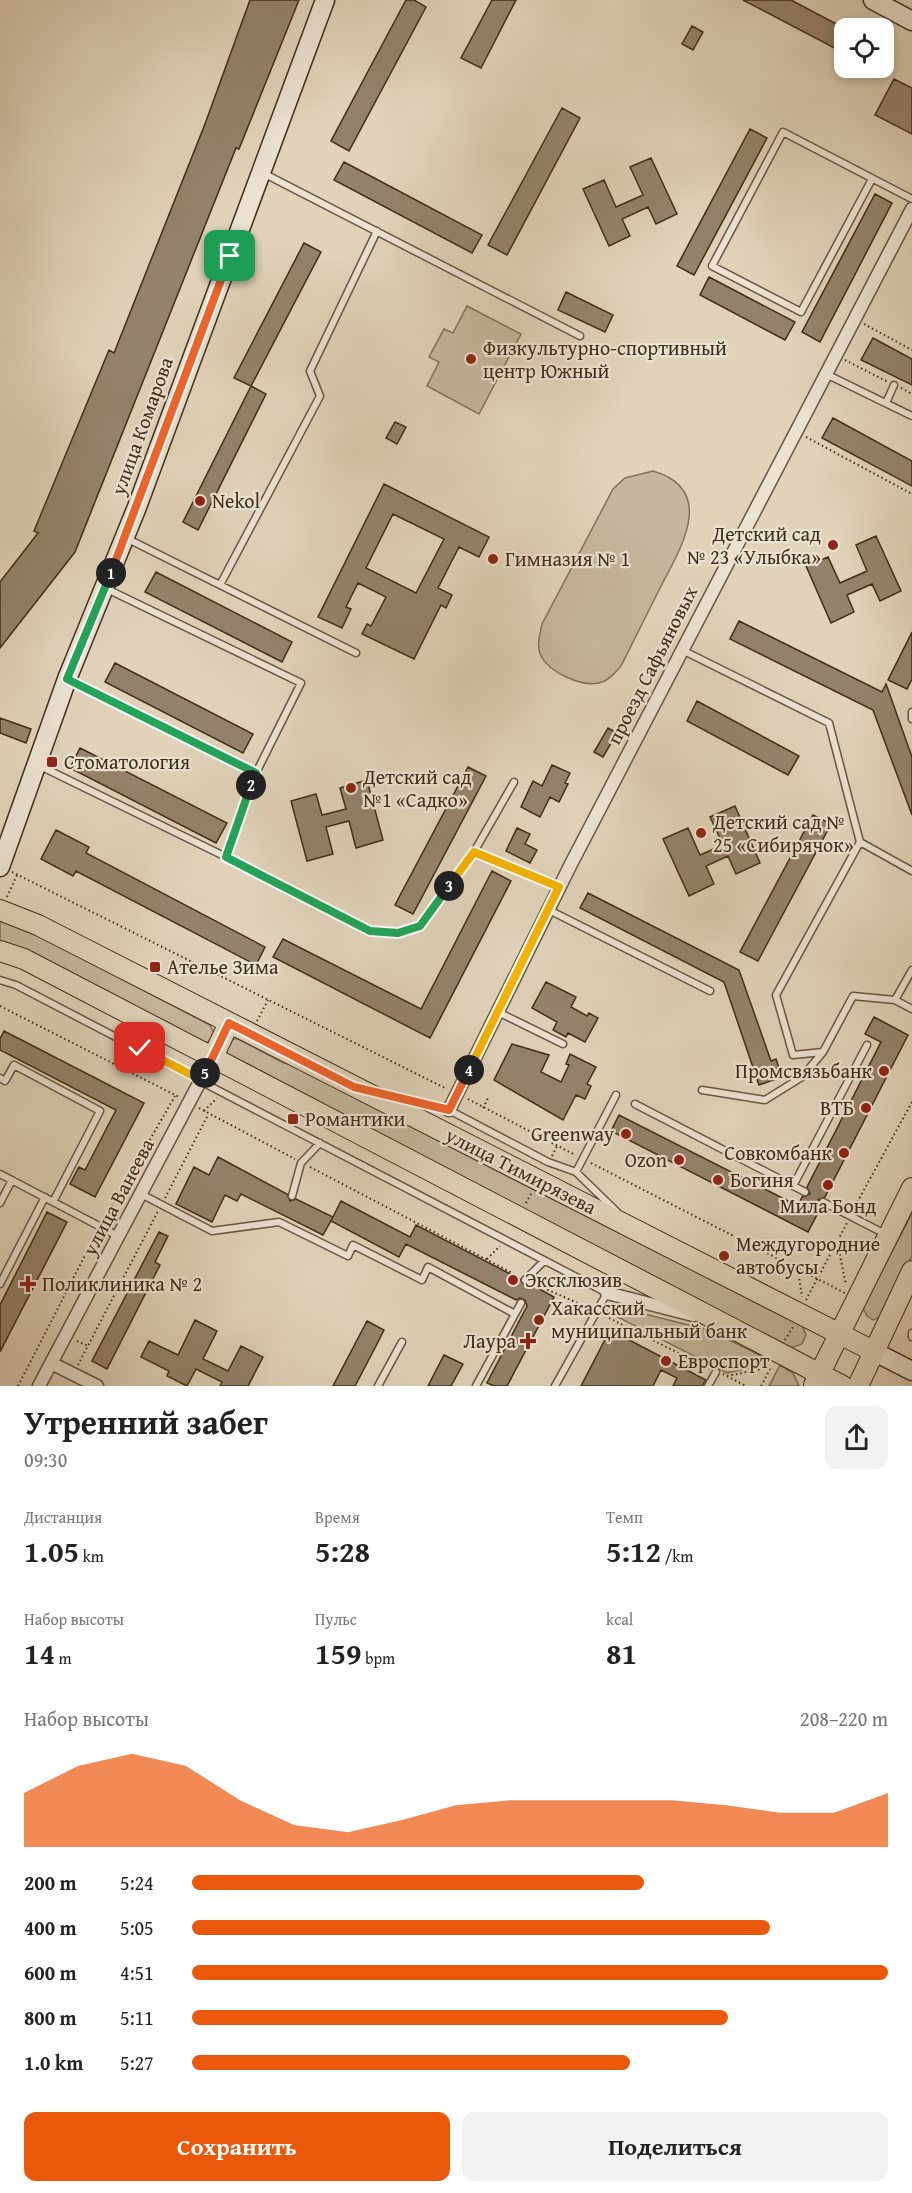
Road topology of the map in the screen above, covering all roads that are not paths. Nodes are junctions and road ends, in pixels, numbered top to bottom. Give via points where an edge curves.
1 (325, 0) edge
2 (873, 0) edge
3 (912, 21) edge
4 (260, 172) junction
5 (872, 179) junction
6 (912, 199) edge
7 (912, 209) edge
8 (377, 231) junction
9 (580, 336) dead end
10 (825, 373) junction
11 (894, 385) road end
12 (886, 403) junction
13 (912, 416) edge
14 (125, 537) junction
15 (220, 585) junction
16 (105, 588) junction
17 (682, 650) junction
18 (356, 653) dead end
19 (67, 679) junction
20 (912, 712) edge
21 (912, 719) edge
22 (37, 765) junction
23 (256, 773) junction
24 (514, 782) dead end
25 (860, 842) junction
26 (474, 852) junction
27 (226, 857) junction
28 (0, 867) edge
29 (912, 871) edge
30 (559, 887) junction
31 (548, 909) junction
32 (1, 911) edge
33 (0, 951) edge
34 (912, 970) edge
35 (0, 980) edge
36 (710, 991) dead end
37 (895, 1000) junction
38 (912, 1009) edge
39 (498, 1012) junction
40 (229, 1023) junction
41 (563, 1044) dead end
42 (867, 1045) dead end
43 (823, 1052) junction
44 (213, 1057) junction
45 (2, 1080) edge
46 (201, 1080) junction
47 (354, 1087) junction
48 (0, 1089) edge
49 (702, 1090) dead end
50 (616, 1095) dead end
51 (635, 1104) dead end
52 (449, 1110) junction
53 (320, 1143) junction
54 (576, 1172) junction
55 (0, 1174) edge
56 (12, 1180) junction
57 (793, 1186) junction
58 (912, 1188) edge
59 (805, 1192) dead end
60 (141, 1194) junction
61 (292, 1196) dead end
62 (45, 1197) junction
63 (53, 1202) junction
64 (823, 1202) dead end
65 (0, 1203) edge
66 (283, 1214) dead end
67 (279, 1222) junction
68 (635, 1229) junction
69 (888, 1235) junction
70 (118, 1237) junction
71 (544, 1261) junction
72 (912, 1271) edge
73 (0, 1284) edge
74 (531, 1285) dead end
75 (607, 1293) junction
76 (521, 1303) dead end
77 (515, 1314) junction
78 (716, 1321) junction
79 (912, 1333) edge
80 (839, 1334) junction
81 (912, 1337) edge
82 (402, 1342) dead end
83 (873, 1351) junction
84 (51, 1363) junction
85 (912, 1371) edge
86 (716, 1372) road end
87 (817, 1380) edge
88 (39, 1386) edge
89 (97, 1386) edge
90 (378, 1386) edge
91 (476, 1386) edge
92 (555, 1386) edge
93 (708, 1386) edge
94 (843, 1386) edge
95 (858, 1386) edge

1 - 4 street, улица Комарова
2 - 3 street
4 - 8 lane
4 - 14 street, улица Комарова
5 - 5 lane via 783,132 712,266 801,312
5 - 6 lane
7 - 10 street, проезд Сафьяновых
8 - 9 lane
8 - 15 lane via 310,371 320,396
10 - 12 lane
10 - 17 street, проезд Сафьяновых
11 - 12 lane
12 - 13 lane
14 - 15 lane
14 - 16 street, улица Комарова
15 - 18 lane
16 - 19 street, улица Комарова
16 - 23 lane via 301,682
17 - 25 lane via 829,723
17 - 30 street, проезд Сафьяновых
19 - 22 street, улица Комарова
19 - 23 lane
20 - 21 lane
22 - 27 lane
22 - 28 street, улица Комарова
23 - 27 lane
24 - 26 lane
25 - 29 lane
25 - 43 lane via 776,995 793,1055
26 - 27 lane via 420,926 398,933 370,931
26 - 30 lane
30 - 31 street, проезд Сафьяновых
31 - 36 lane
31 - 39 street, проезд Сафьяновых
32 - 40 main road, улица Тимирязева via 38,925
33 - 44 main road, улица Тимирязева via 24,959
34 - 37 lane
35 - 46 lane
37 - 38 lane
37 - 43 lane via 853,996
39 - 41 lane
39 - 52 street, проезд Сафьяновых
40 - 44 main road
40 - 47 main road, улица Тимирязева
42 - 57 lane
43 - 49 lane via 802,1077 765,1100
44 - 46 street, улица Ванеева
44 - 78 main road, улица Тимирязева
45 - 48 lane
45 - 63 lane via 14,1065 100,1111
46 - 53 lane
46 - 60 street, улица Ванеева
47 - 52 lane
47 - 68 main road, улица Тимирязева
50 - 54 lane
51 - 57 lane
52 - 54 lane via 548,1162
53 - 61 lane via 301,1162
53 - 71 lane
54 - 68 lane
55 - 56 lane
56 - 62 lane
56 - 65 lane
57 - 59 lane
58 - 69 main road
60 - 67 lane via 212,1231
60 - 70 street, улица Ванеева
62 - 63 lane
62 - 73 lane
63 - 70 lane
64 - 69 lane
66 - 67 lane
67 - 77 lane via 348,1256 353,1245 422,1280 428,1267
68 - 80 main road, улица Тимирязева
69 - 80 main road
70 - 84 street, улица Ванеева
71 - 74 lane via 525,1280
71 - 75 lane
72 - 83 main road
75 - 78 street
75 - 92 lane
76 - 77 lane
77 - 91 lane
78 - 87 main road, улица Тимирязева
79 - 81 lane
80 - 83 main road, улица Тимирязева
80 - 87 main road
82 - 90 lane
83 - 85 street, улица Тимирязева
83 - 95 main road
84 - 88 street, улица Ванеева
84 - 89 street
86 - 93 lane
87 - 94 main road, улица Тимирязева

